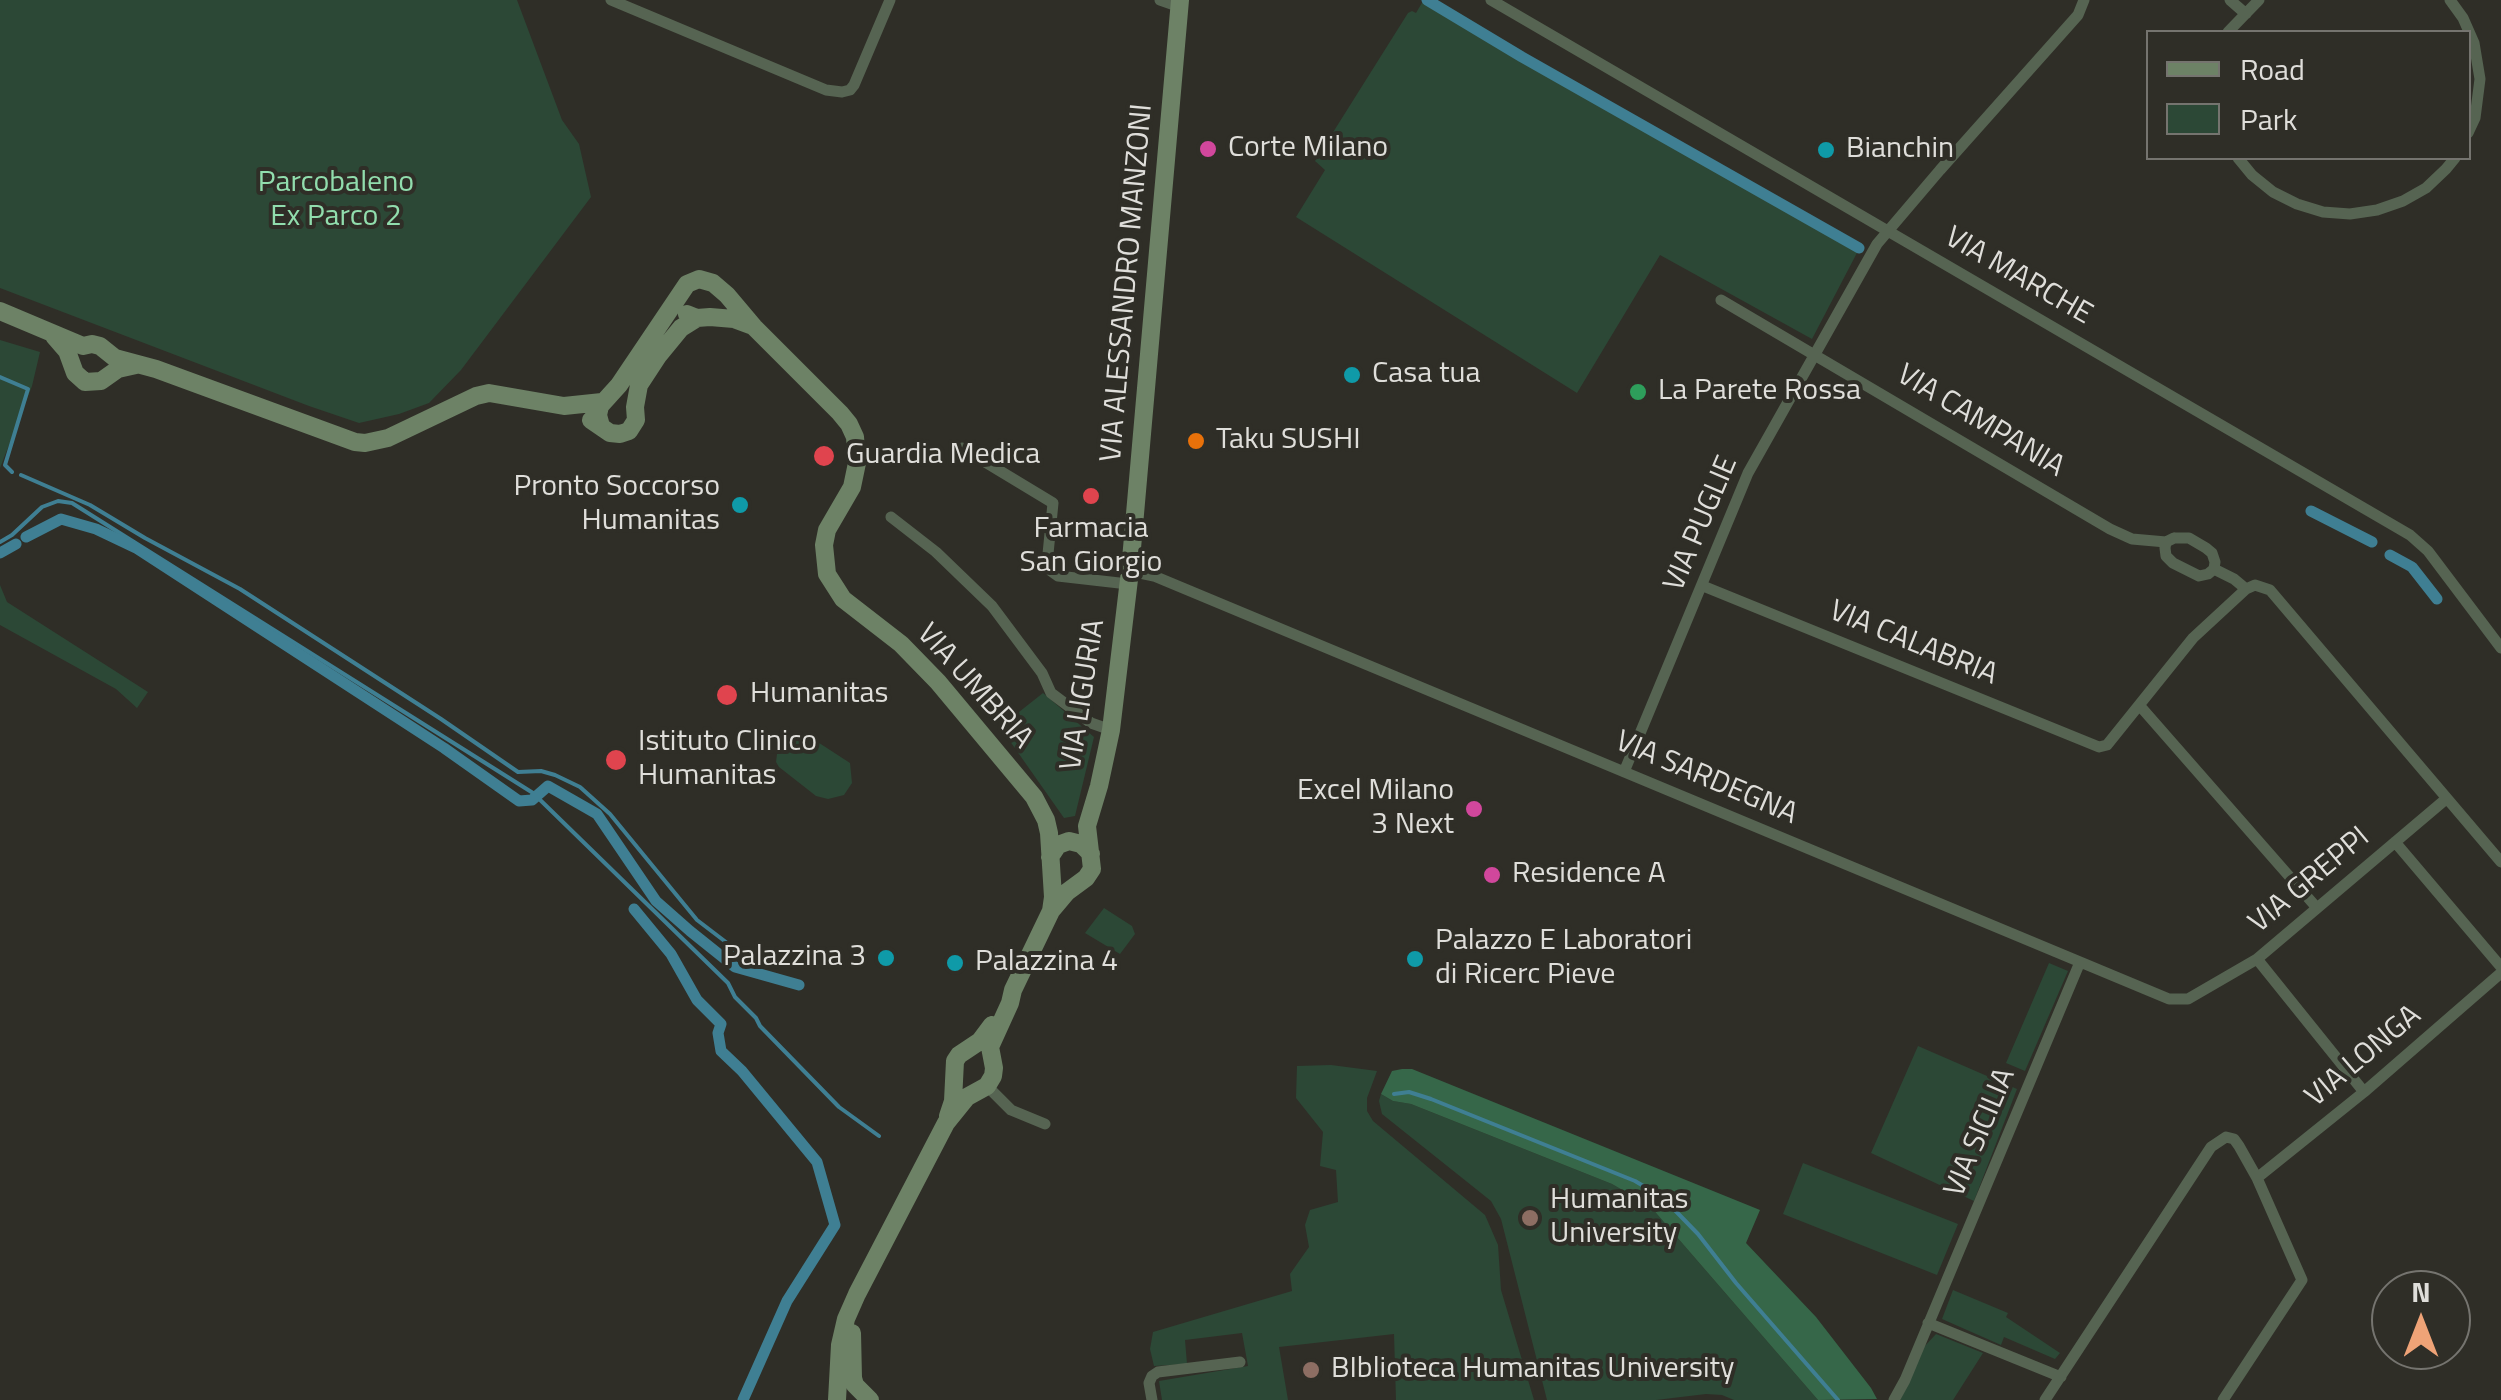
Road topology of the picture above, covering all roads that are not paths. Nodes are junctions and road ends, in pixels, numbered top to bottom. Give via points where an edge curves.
1 (611, 0) edge
2 (890, 0) edge
3 (1160, 0) edge
4 (1491, 0) edge
5 (2084, 0) edge
6 (2230, 0) edge
7 (2259, 0) edge
8 (2450, 0) edge
9 (1180, 4) edge
10 (2246, 14) junction
11 (2230, 30) edge
12 (2468, 30) edge
13 (2471, 36) edge
14 (2471, 127) edge
15 (2240, 160) edge
16 (2453, 160) edge
17 (1888, 231) junction
18 (718, 288) junction
19 (683, 290) junction
20 (1722, 300) dead end
21 (0, 311) edge
22 (703, 318) junction
23 (754, 327) junction
24 (108, 352) junction
25 (78, 353) junction
26 (1815, 354) junction
27 (137, 364) junction
28 (104, 379) junction
29 (605, 400) junction
30 (564, 406) junction
31 (636, 407) junction
32 (601, 426) junction
33 (962, 448) dead end
34 (891, 517) dead end
35 (2166, 542) junction
36 (2214, 569) junction
37 (1129, 577) junction
38 (1703, 586) junction
39 (2246, 589) junction
40 (2501, 648) edge
41 (2140, 706) junction
42 (1111, 730) junction
43 (1624, 772) junction
44 (2446, 799) junction
45 (1046, 820) junction
46 (1087, 826) junction
47 (1069, 842) junction
48 (2395, 842) junction
49 (1091, 854) junction
50 (2501, 862) edge
51 (1051, 864) junction
52 (1078, 883) junction
53 (2317, 908) junction
54 (1051, 911) junction
55 (2257, 959) junction
56 (2080, 962) junction
57 (2501, 970) edge
58 (1013, 990) junction
59 (969, 1050) junction
60 (991, 1058) junction
61 (955, 1078) junction
62 (982, 1088) junction
63 (2364, 1092) junction
64 (946, 1123) junction
65 (1045, 1124) dead end
66 (2257, 1178) junction
67 (856, 1298) junction
68 (1928, 1323) junction
69 (1240, 1362) dead end
70 (2061, 1377) junction
71 (867, 1397) edge
72 (837, 1400) edge
73 (1152, 1400) edge
74 (1894, 1400) edge
75 (2045, 1400) edge
76 (2223, 1400) edge

1 - 2 street via 842,92 854,85
3 - 9 street
4 - 17 street, VIA MARCHE
5 - 17 street, VIA PUGLIE via 2078,15
6 - 10 street
7 - 10 street
8 - 12 street
9 - 37 street, VIA ALESSANDRO MANZONI
10 - 11 street
13 - 14 street via 2480,79
15 - 16 street via 2273,192 2297,204 2350,214 2403,201
17 - 26 street, VIA PUGLIE
17 - 40 street, VIA MARCHE via 2410,535
18 - 19 street via 699,279
18 - 22 street via 719,307
18 - 23 street
19 - 22 street via 683,308
19 - 29 street
20 - 26 street, VIA CAMPANIA
21 - 25 street via 49,331
22 - 23 street
22 - 31 street via 681,328 658,356 639,385
23 - 45 street, VIA UMBRIA via 840,413 855,437 856,476 824,545 827,574 843,599 938,682
24 - 25 street via 96,344
24 - 27 street
24 - 28 street
25 - 28 street via 74,373 92,383
26 - 35 street, VIA CAMPANIA via 2110,529
26 - 38 street, VIA PUGLIE via 1748,472
27 - 28 street
27 - 30 street via 354,442 388,438 490,393
29 - 30 street
29 - 31 street via 622,396
29 - 32 street
30 - 32 street
31 - 32 street via 635,424 624,434
33 - 37 street, VIA SARDEGNA via 1053,503 1051,571
34 - 42 street via 992,606 1051,692 1090,723
35 - 36 street, VIA CAMPANIA via 2197,542 2212,554
35 - 36 street, VIA CAMPANIA via 2166,556 2181,569 2198,576
36 - 39 street, VIA CAMPANIA
37 - 42 street, VIA LIGURIA
37 - 43 street, VIA SARDEGNA via 1170,583
38 - 41 street, VIA CALABRIA via 2104,747
38 - 43 street, VIA PUGLIE
39 - 41 street via 2193,638
39 - 44 street, VIA CAMPANIA via 2270,590
41 - 53 street
42 - 46 street, VIA LIGURIA
43 - 56 street, VIA SARDEGNA
44 - 48 street, VIA GREPPI
44 - 50 street, VIA CAMPANIA
45 - 47 street
45 - 51 street, VIA UMBRIA
46 - 47 street, VIA LIGURIA
46 - 49 street, VIA LIGURIA
47 - 49 street
47 - 51 street via 1054,850
48 - 53 street, VIA GREPPI
48 - 57 street
49 - 52 street via 1090,873
51 - 52 street via 1063,882
51 - 54 street
52 - 54 street
53 - 55 street, VIA GREPPI
54 - 58 street
55 - 56 street, VIA SARDEGNA via 2188,999 2168,999
55 - 63 street
56 - 68 street, VIA SICILIA
57 - 63 street, VIA LONGA
58 - 59 street
58 - 60 street
59 - 60 street
59 - 61 street via 955,1061
60 - 62 street via 994,1072
61 - 62 street via 964,1088
61 - 64 street
62 - 64 street
62 - 65 street
63 - 66 street, VIA LONGA
64 - 67 street
66 - 70 street via 2234,1139 2211,1147
66 - 76 street via 2302,1280
67 - 71 street via 852,1371
67 - 72 street via 840,1345
68 - 70 street
68 - 74 street, VIA SICILIA
69 - 73 street via 1158,1372 1150,1383
70 - 75 street
71 - 72 street via 851,1392

